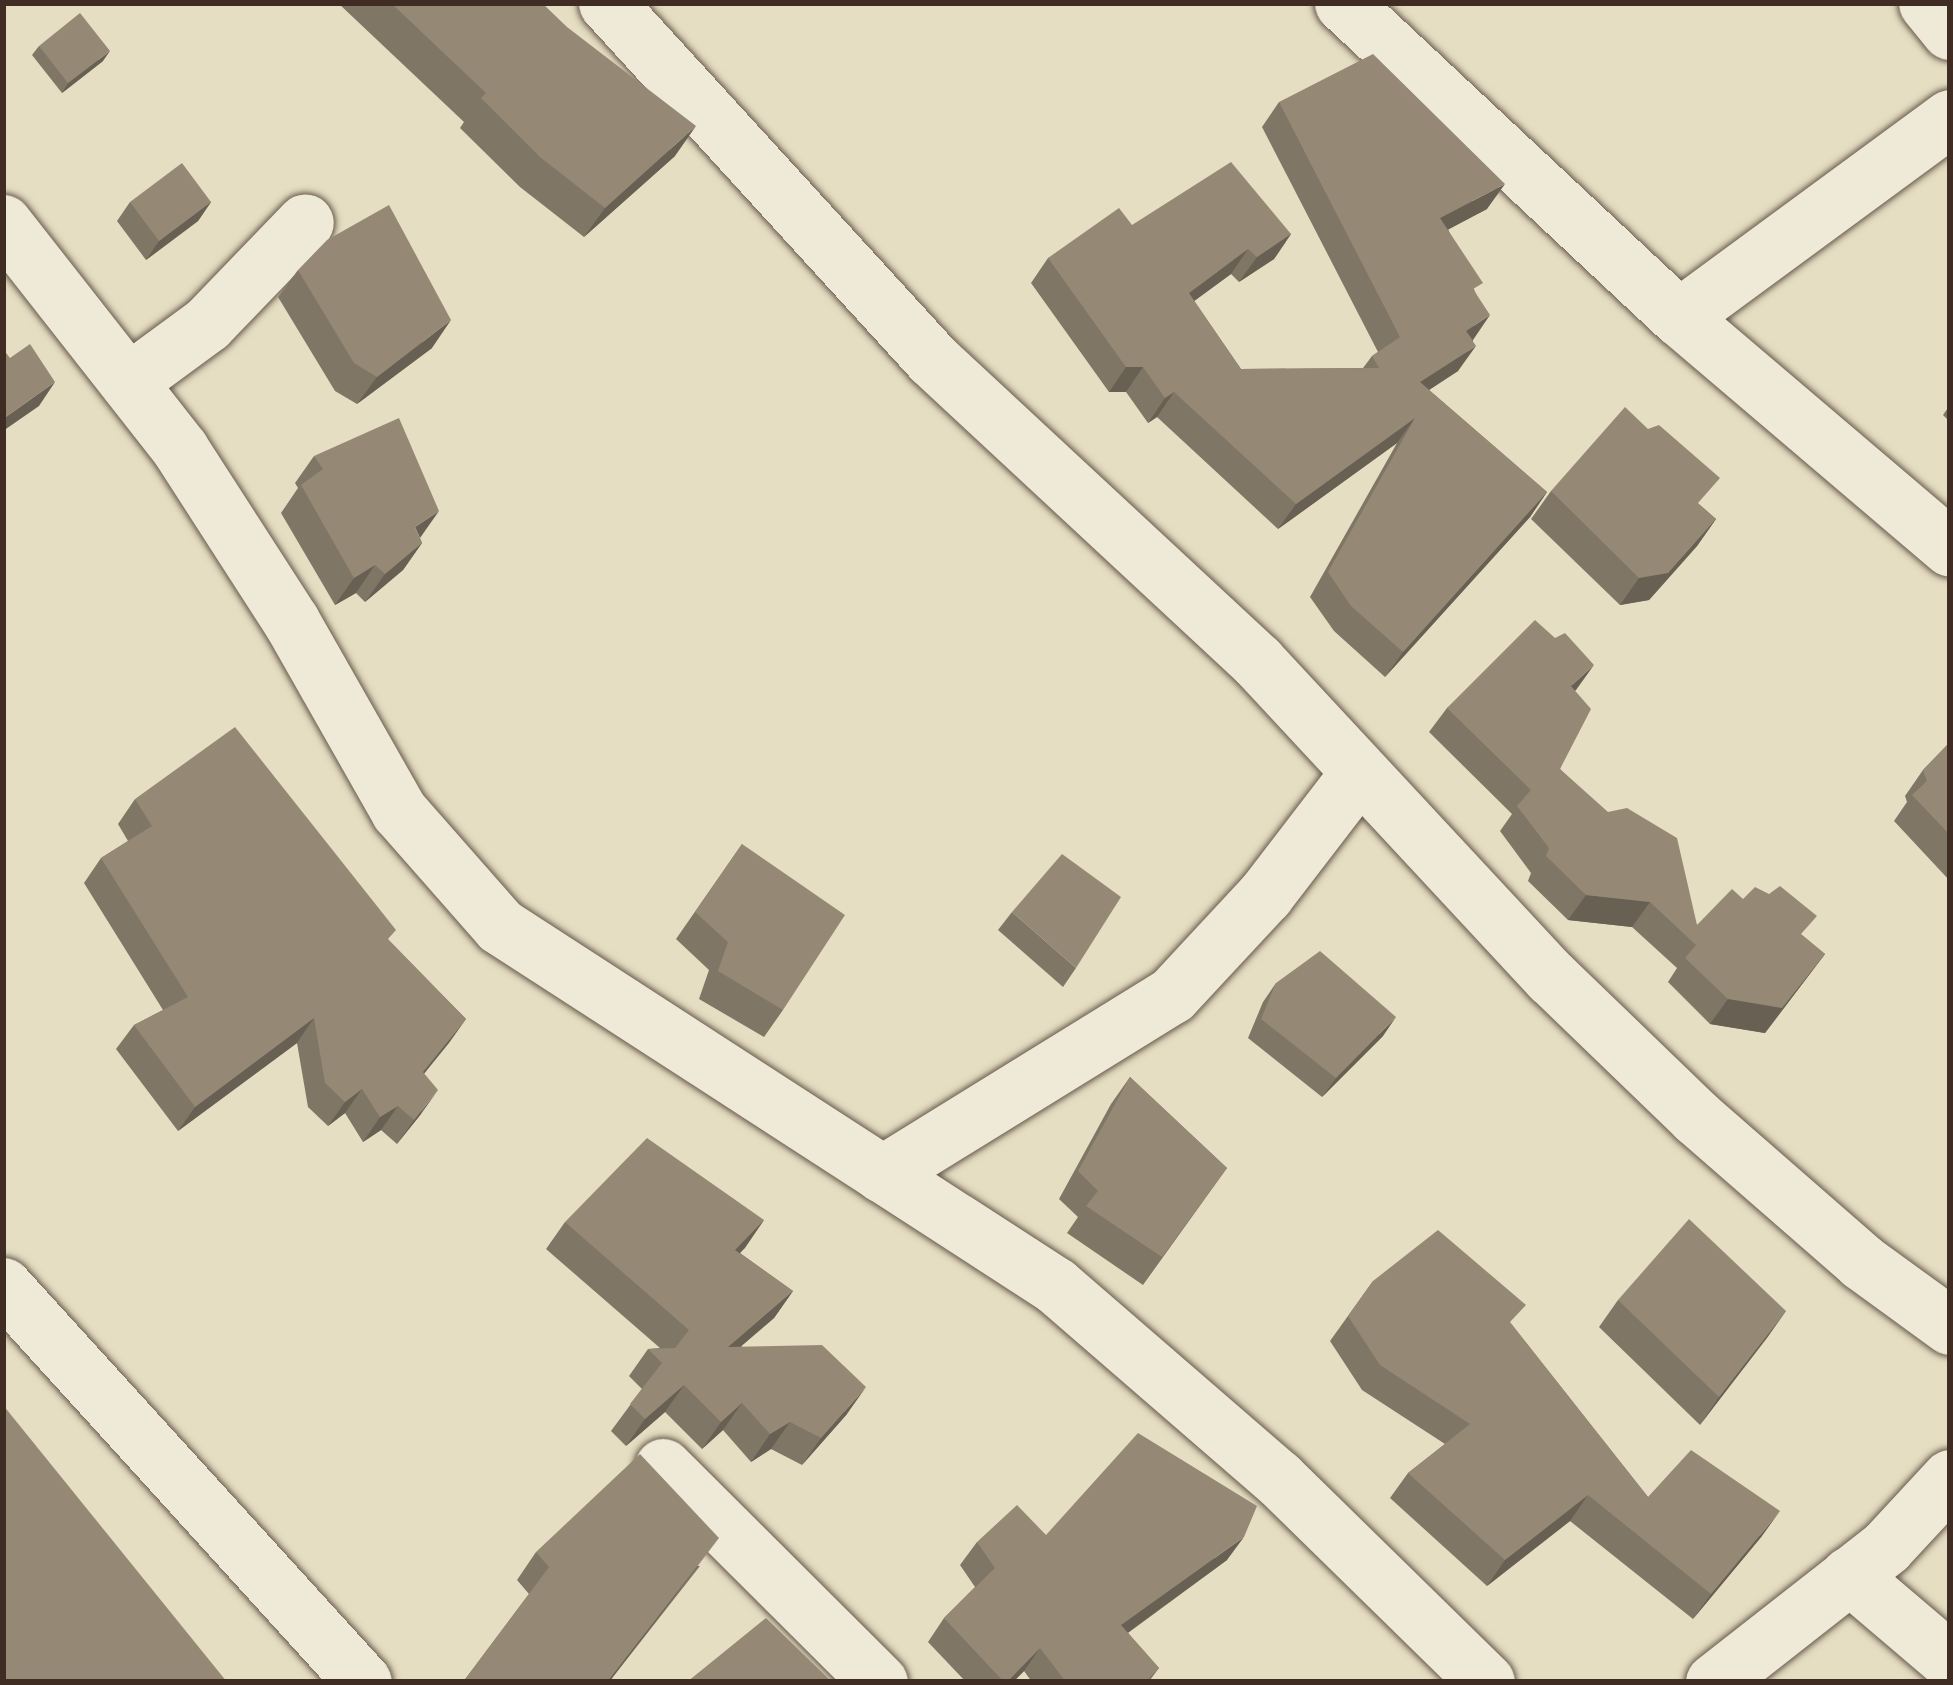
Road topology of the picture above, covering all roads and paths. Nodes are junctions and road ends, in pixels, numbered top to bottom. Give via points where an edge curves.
1 (607, 3) edge
2 (1343, 3) edge
3 (1927, 3) edge
4 (1950, 31) edge
5 (1950, 118) edge
6 (304, 222) dead end
7 (3, 223) edge
8 (1679, 317) junction
9 (128, 382) junction
10 (1950, 548) edge
11 (1357, 775) junction
12 (882, 1174) junction
13 (3, 1286) edge
14 (1950, 1326) edge
15 (663, 1467) dead end
16 (1950, 1478) edge
17 (1849, 1575) junction
18 (1950, 1661) edge
19 (363, 1682) edge
20 (879, 1682) edge
21 (1486, 1682) edge
22 (1714, 1682) edge

1 - 11 street via 932,359 1257,661
2 - 8 street
3 - 4 street
5 - 8 street
6 - 9 street via 207,325
7 - 9 street
8 - 10 street
9 - 12 street via 291,621 399,811 500,926
11 - 12 street via 1265,895 1172,995
11 - 14 street via 1696,1118 1862,1262
12 - 21 street via 1056,1286 1278,1478
13 - 19 street
15 - 20 street
16 - 17 street
17 - 18 street
17 - 22 street

